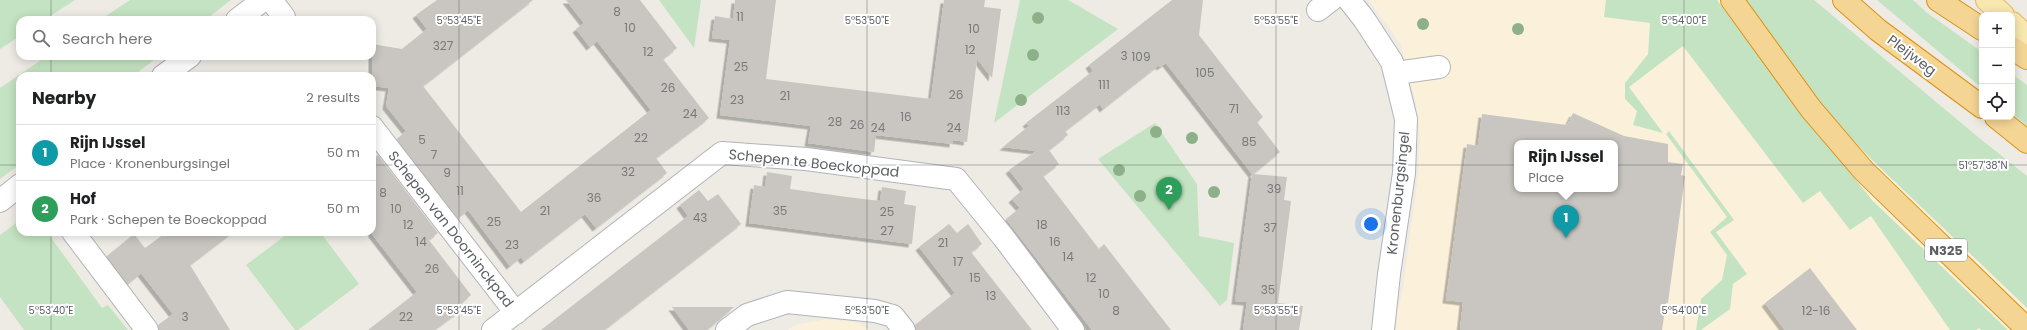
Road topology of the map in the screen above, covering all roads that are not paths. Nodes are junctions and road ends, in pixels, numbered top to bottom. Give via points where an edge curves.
1 (263, 0) edge
2 (271, 0) edge
3 (1349, 0) edge
4 (1732, 0) edge
5 (1844, 0) edge
6 (1938, 0) edge
7 (1987, 0) edge
8 (2000, 12) edge
9 (242, 16) edge
10 (283, 16) edge
11 (2015, 26) edge
12 (1979, 27) edge
13 (2027, 37) edge
14 (2015, 50) edge
15 (2027, 58) edge
16 (185, 60) edge
17 (1439, 67) dead end
18 (168, 72) edge
19 (1396, 73) junction
20 (1979, 105) edge
21 (2000, 120) edge
22 (376, 132) edge
23 (2027, 142) edge
24 (16, 188) edge
25 (0, 201) edge
26 (76, 236) edge
27 (516, 313) junction
28 (2027, 328) edge
29 (147, 330) edge
30 (493, 330) edge
31 (728, 330) edge
32 (904, 330) edge
33 (1073, 330) edge
34 (1383, 330) edge

1 - 9 street
2 - 10 street
3 - 19 street, Kronenburgsingel via 1392,62
4 - 28 highway, N325 via 1811,109 1864,171
5 - 20 highway, Pleijweg via 1878,30
6 - 12 highway
7 - 8 main road
11 - 13 main road
14 - 15 highway
16 - 18 street
17 - 19 street
19 - 34 street, Kronenburgsingel via 1406,119 1404,173
21 - 23 highway
22 - 27 street, Schepen van Doorninckpad
24 - 25 street
26 - 29 street
27 - 30 street, Schepen te Boeckoppad
27 - 33 street, Schepen te Boeckoppad via 722,153 806,159 956,179
31 - 32 street via 748,315 787,302 875,311 893,316

